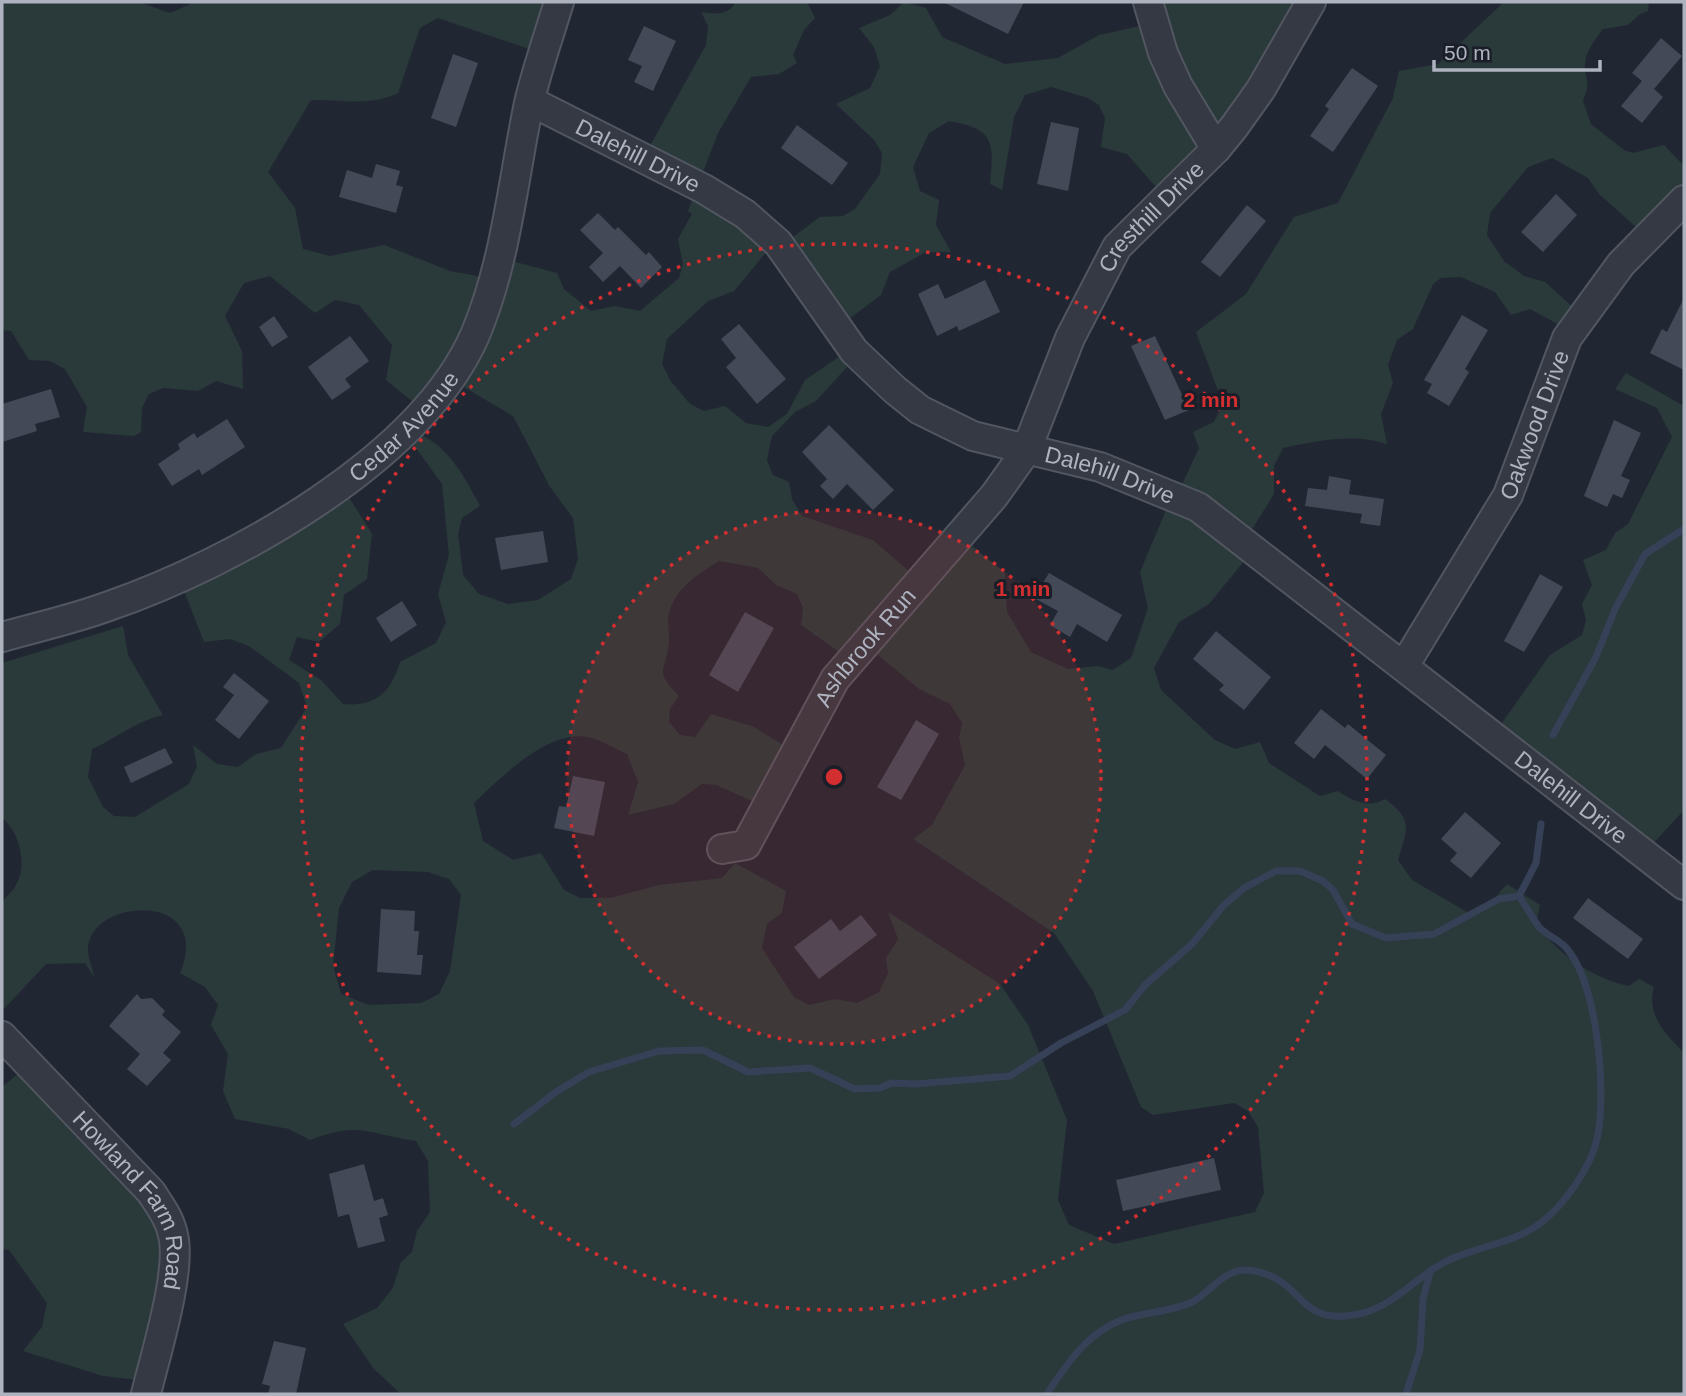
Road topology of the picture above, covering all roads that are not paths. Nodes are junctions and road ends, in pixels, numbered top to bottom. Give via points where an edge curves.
1 (559, 2) edge
2 (1148, 2) edge
3 (1311, 2) edge
4 (530, 101) junction
5 (1216, 149) junction
6 (1684, 200) edge
7 (1027, 451) junction
8 (2, 637) edge
9 (1405, 666) junction
10 (722, 849) dead end
11 (1684, 885) edge
12 (2, 1036) edge
13 (146, 1394) edge

1 - 4 street, Cedar Avenue
2 - 5 street via 1178,86
3 - 5 street, Cresthill Drive via 1261,89
4 - 7 street, Dalehill Drive via 745,214 778,243 854,351 895,390 947,425
4 - 8 street, Cedar Avenue via 492,288 455,373 427,408 342,484 268,532 129,598
5 - 7 street, Cresthill Drive via 1117,247 1070,338
6 - 9 street, Oakwood Drive via 1620,264 1567,338 1508,495
7 - 9 street, Dalehill Drive via 1100,467 1198,507
7 - 10 street, Ashbrook Run via 994,496 835,679 746,845
9 - 11 street, Dalehill Drive
12 - 13 street, Howland Farm Road via 152,1192 167,1216 174,1237 174,1266

